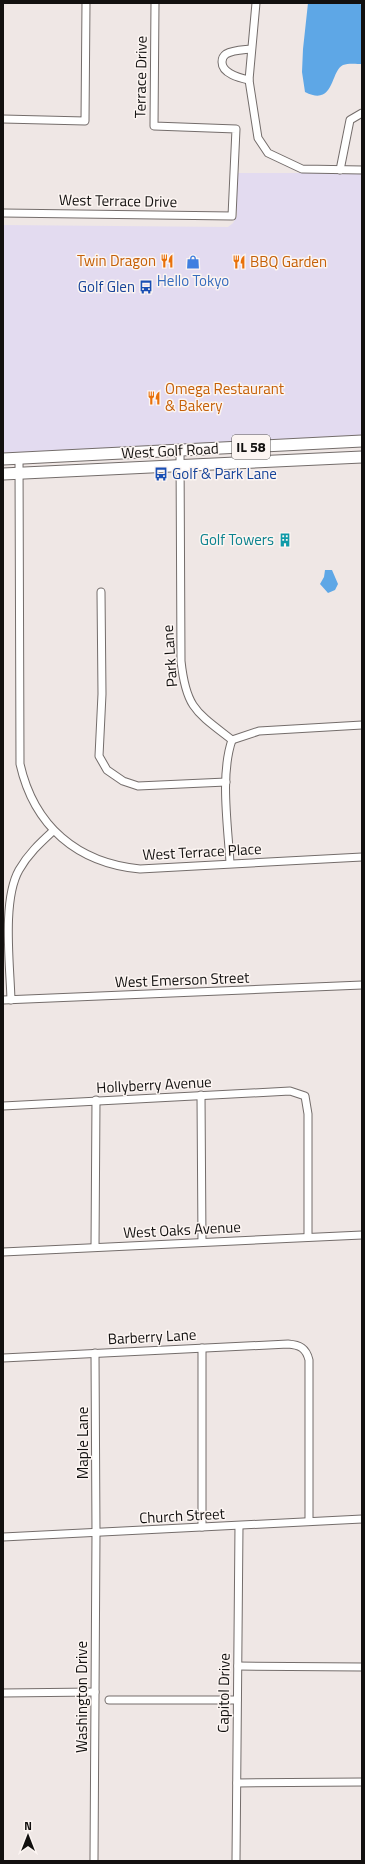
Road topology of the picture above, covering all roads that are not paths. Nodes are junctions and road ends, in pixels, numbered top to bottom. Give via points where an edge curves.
1 (86, 3) edge
2 (155, 3) edge
3 (256, 3) edge
4 (251, 48) junction
5 (249, 80) junction
6 (362, 113) edge
7 (3, 119) edge
8 (340, 170) junction
9 (362, 170) edge
10 (3, 213) edge
11 (232, 216) joint
12 (362, 441) edge
13 (180, 450) junction
14 (362, 457) edge
15 (19, 458) junction
16 (3, 459) edge
17 (180, 466) junction
18 (3, 474) edge
19 (19, 474) junction
20 (101, 592) dead end
21 (362, 725) edge
22 (232, 740) junction
23 (226, 782) junction
24 (53, 831) junction
25 (362, 857) edge
26 (230, 863) junction
27 (362, 985) edge
28 (7, 1000) edge
29 (201, 1095) junction
30 (96, 1100) junction
31 (3, 1106) edge
32 (362, 1234) edge
33 (308, 1237) junction
34 (202, 1242) junction
35 (95, 1247) junction
36 (3, 1252) edge
37 (202, 1348) junction
38 (95, 1353) junction
39 (3, 1358) edge
40 (362, 1519) edge
41 (309, 1521) junction
42 (239, 1526) junction
43 (202, 1527) junction
44 (96, 1533) junction
45 (3, 1537) edge
46 (238, 1666) junction
47 (362, 1667) edge
48 (95, 1692) junction
49 (3, 1693) edge
50 (109, 1700) dead end
51 (237, 1700) junction
52 (237, 1782) junction
53 (362, 1782) edge
54 (94, 1861) edge
55 (236, 1861) edge

1 - 7 street via 85,121
2 - 11 street, Terrace Drive via 154,126 236,129
3 - 4 street
4 - 5 street
4 - 5 street via 233,51 222,60 222,66 226,71
5 - 8 street via 258,138 268,153 302,169
6 - 8 street via 350,120
8 - 9 street
10 - 11 street, West Terrace Drive
12 - 13 main road, IL 58
13 - 15 main road, IL 58
13 - 17 street, Park Lane
14 - 17 main road, West Golf Road / IL 58
15 - 16 main road, IL 58
15 - 19 street, West Terrace Place
17 - 19 main road, West Golf Road / IL 58
17 - 22 street, Park Lane via 183,679 186,693 193,706
18 - 19 main road, West Golf Road / IL 58
19 - 24 street, West Terrace Place via 20,764 27,792
20 - 23 street via 102,694 99,756 107,770 123,781 138,786
21 - 22 street via 260,731
22 - 23 street via 226,763
23 - 26 street
24 - 26 street, West Terrace Place via 89,855 122,867 140,869
24 - 28 street via 27,857 14,883 9,916
25 - 26 street, West Terrace Place
27 - 28 street, West Emerson Street
29 - 30 street, Hollyberry Avenue
29 - 33 street, Hollyberry Avenue via 290,1091 305,1096 308,1114
29 - 34 street
30 - 31 street, Hollyberry Avenue
30 - 35 street
32 - 33 street, West Oaks Avenue
33 - 34 street, West Oaks Avenue
34 - 35 street, West Oaks Avenue
35 - 36 street, West Oaks Avenue
37 - 38 street, Barberry Lane
37 - 41 street, Barberry Lane via 288,1344 303,1348 308,1353
37 - 43 street
38 - 39 street, Barberry Lane
38 - 44 street, Maple Lane
40 - 41 street, Church Street
41 - 42 street, Church Street
42 - 43 street, Church Street
42 - 46 street, Capitol Drive
43 - 44 street, Church Street
44 - 45 street, Church Street
44 - 48 street, Washington Drive
46 - 47 street
46 - 51 street, Capitol Drive
48 - 49 street
48 - 54 street, Washington Drive
50 - 51 street
51 - 52 street, Capitol Drive
52 - 53 street
52 - 55 street, Capitol Drive

